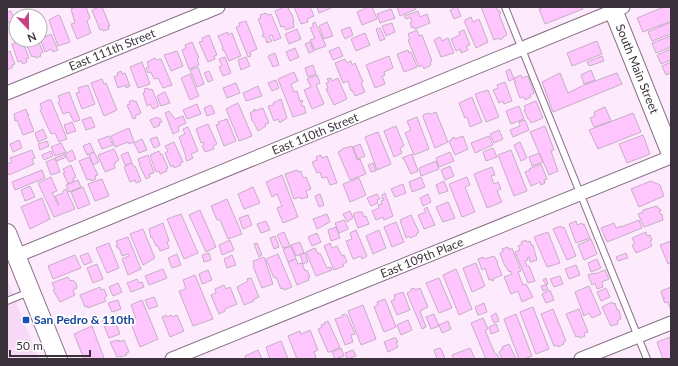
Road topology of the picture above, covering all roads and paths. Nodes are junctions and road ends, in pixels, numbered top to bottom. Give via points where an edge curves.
1 (218, 7) edge
2 (505, 7) edge
3 (616, 8) edge
4 (522, 49) junction
5 (7, 93) edge
6 (671, 155) edge
7 (580, 193) junction
8 (7, 234) edge
9 (16, 256) junction
10 (30, 291) junction
11 (7, 300) edge
12 (671, 323) edge
13 (638, 336) junction
14 (58, 359) edge
15 (172, 359) edge
16 (581, 359) edge
17 (647, 359) edge

1 - 5 street, East 111th Street
2 - 4 lane
3 - 4 street, East 110th Street
3 - 6 main road, South Main Street
4 - 7 lane
4 - 9 street, East 110th Street
6 - 7 street, East 109th Place
7 - 13 lane
7 - 15 street, East 109th Place
8 - 9 main road
9 - 10 main road
10 - 11 lane
10 - 14 main road
12 - 13 street
13 - 16 street
13 - 17 lane

